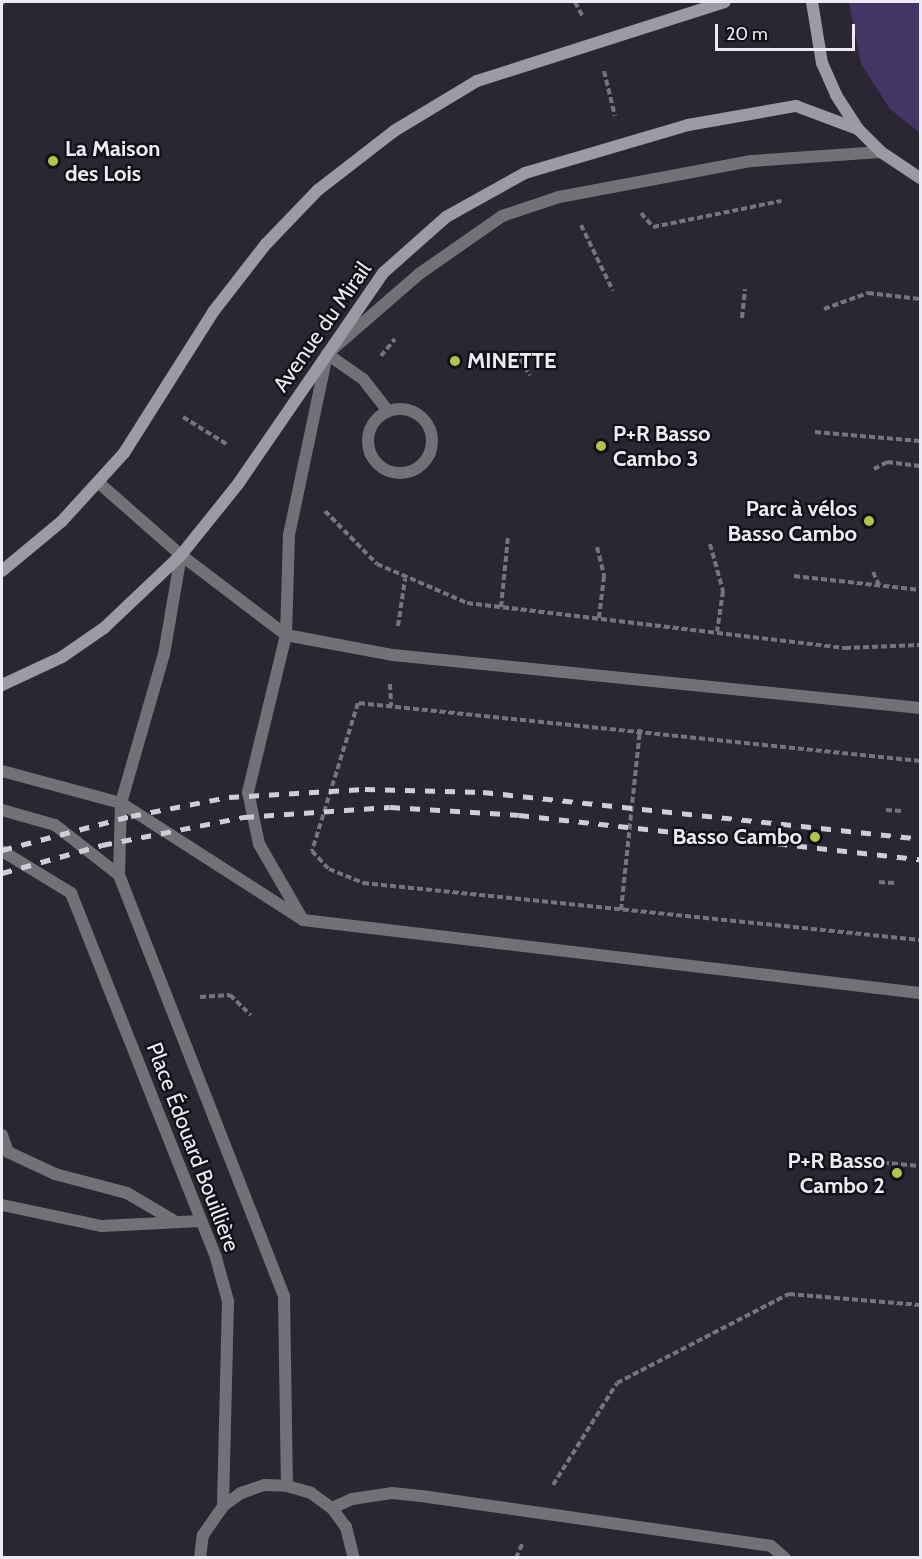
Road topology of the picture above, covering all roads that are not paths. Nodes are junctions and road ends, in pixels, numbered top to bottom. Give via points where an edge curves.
1 (725, 2) edge
2 (812, 2) edge
3 (858, 129) junction
4 (881, 152) junction
5 (921, 178) edge
6 (327, 354) junction
7 (387, 410) junction
8 (99, 483) junction
9 (181, 555) junction
10 (2, 571) edge
11 (286, 635) junction
12 (2, 685) edge
13 (921, 708) edge
14 (2, 771) edge
15 (121, 803) junction
16 (2, 810) edge
17 (2, 851) edge
18 (118, 875) junction
19 (303, 920) junction
20 (921, 993) edge
21 (2, 1135) edge
22 (2, 1205) edge
23 (173, 1220) junction
24 (201, 1221) junction
25 (287, 1486) junction
26 (223, 1506) junction
27 (332, 1508) junction
28 (200, 1557) edge
29 (354, 1557) edge
30 (785, 1557) edge

1 - 8 main road via 477,81 394,131 318,190 269,240 213,312 124,453
2 - 3 main road via 822,63 836,95
3 - 4 main road
3 - 6 main road, Avenue du Mirail via 796,106 633,139 525,173 446,217 383,273
4 - 5 main road
4 - 6 street via 752,161 560,197 502,216 418,274
6 - 7 street via 363,379
6 - 9 main road, Avenue du Mirail via 254,462
6 - 11 street via 289,535
7 - 7 street via 374,421 368,438 370,454 381,468 397,474 414,471 427,460 432,444 431,427 420,414 404,407
8 - 9 street
8 - 10 main road via 62,521
9 - 11 street
9 - 12 main road, Avenue du Mirail via 104,628 62,657
9 - 15 street, Place Édouard Bouillière via 164,654
11 - 13 street via 393,655
11 - 19 street via 249,792 259,844
14 - 15 street
15 - 18 street, Place Édouard Bouillière
15 - 19 street
16 - 18 street via 55,825
17 - 24 street, Place Édouard Bouillière via 71,893
18 - 25 street, Place Édouard Bouillière via 284,1297
19 - 20 street
21 - 23 street via 8,1152 55,1174 127,1193
22 - 23 street via 102,1226
23 - 24 street
24 - 26 street, Place Édouard Bouillière via 228,1301
25 - 26 street via 264,1485
25 - 27 street via 311,1493
26 - 28 street via 203,1535
27 - 29 street via 346,1527
27 - 30 street via 352,1499 393,1493 771,1546

